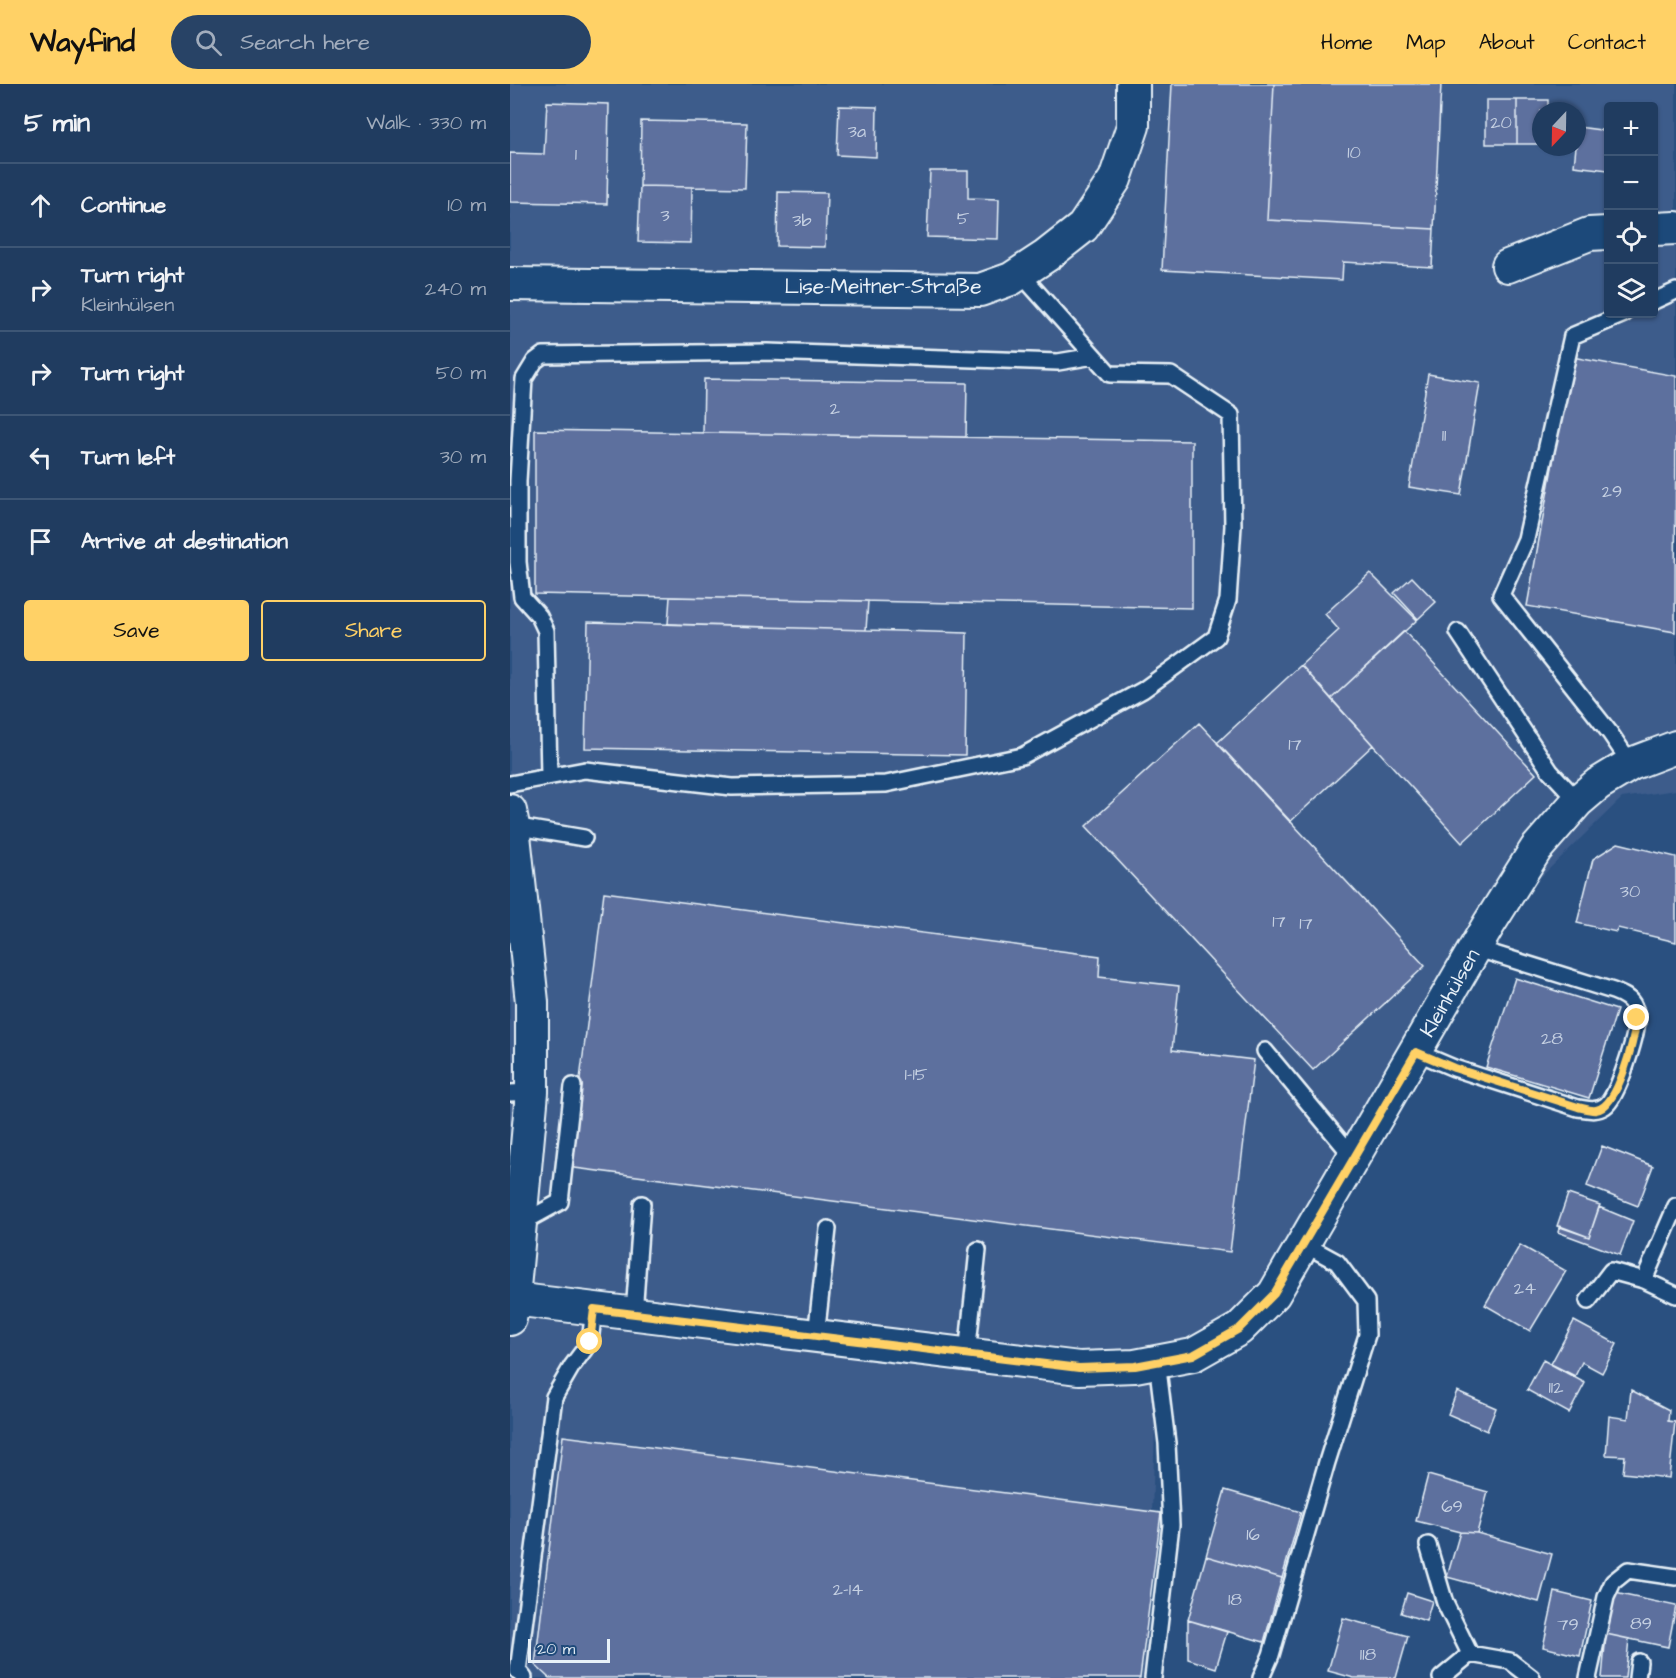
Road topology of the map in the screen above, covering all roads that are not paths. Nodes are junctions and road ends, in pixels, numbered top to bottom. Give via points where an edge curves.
1 (1133, 84) edge
2 (1676, 228) edge
3 (1658, 229) edge
4 (1604, 233) edge
5 (1508, 266) dead end
6 (1020, 273) junction
7 (510, 284) edge
8 (1676, 291) edge
9 (1658, 299) edge
10 (1615, 318) edge
11 (1094, 356) junction
12 (1458, 632) dead end
13 (1676, 747) edge
14 (1631, 764) junction
15 (549, 776) junction
16 (510, 784) edge
17 (1578, 801) junction
18 (513, 837) edge
19 (584, 838) dead end
20 (1475, 948) junction
21 (1265, 1051) dead end
22 (1416, 1052) junction
23 (573, 1086) dead end
24 (521, 1093) edge
25 (1354, 1158) junction
26 (642, 1204) dead end
27 (1676, 1206) edge
28 (520, 1224) junction
29 (828, 1229) dead end
30 (1304, 1244) junction
31 (978, 1250) dead end
32 (1644, 1280) junction
33 (1676, 1295) edge
34 (1588, 1301) dead end
35 (511, 1306) edge
36 (594, 1309) junction
37 (634, 1314) junction
38 (816, 1336) junction
39 (968, 1355) junction
40 (1157, 1361) junction
41 (1428, 1545) dead end
42 (1676, 1577) edge
43 (1470, 1654) junction
44 (524, 1678) edge
45 (1153, 1678) edge
46 (1261, 1678) edge
47 (1441, 1678) edge
48 (1532, 1678) edge
49 (1588, 1678) edge

1 - 6 street, Lise-Meitner-Straße via 1133,126 1115,179 1083,227
2 - 3 street
4 - 5 street via 1588,234
6 - 7 street, Lise-Meitner-Straße via 980,290
6 - 11 lane
8 - 9 lane
10 - 14 lane via 1572,336 1526,539 1501,595
11 - 15 lane via 1058,362 767,352 543,355 524,379 518,562 522,597 546,631
11 - 15 lane via 1110,374 1171,375 1231,415 1233,526 1228,600 1216,637 1143,690 1022,756 886,784 732,787 585,770
12 - 17 lane via 1550,771
13 - 14 street, Kleinhülsen
14 - 17 street, Kleinhülsen
15 - 16 lane
17 - 20 street, Kleinhülsen via 1536,849
18 - 19 lane
18 - 24 street via 532,1002
20 - 22 street, Kleinhülsen
20 - 22 lane via 1613,991 1634,1004 1637,1018 1633,1042 1614,1096 1596,1110 1578,1107
21 - 25 lane
22 - 25 street, Kleinhülsen
23 - 28 lane via 560,1202
24 - 28 street
25 - 30 street, Kleinhülsen
26 - 37 lane
27 - 32 lane
28 - 35 street
29 - 38 lane
30 - 40 street, Kleinhülsen via 1274,1294 1239,1329 1193,1355
30 - 46 lane via 1337,1262 1366,1301 1366,1335
31 - 39 lane
32 - 33 lane
32 - 34 lane via 1611,1271
35 - 36 street, Kleinhülsen
36 - 37 street, Kleinhülsen
36 - 44 lane via 590,1342 554,1397 518,1671
37 - 38 street, Kleinhülsen
38 - 39 street, Kleinhülsen
39 - 40 street, Kleinhülsen via 1079,1368 1135,1366
40 - 45 lane via 1172,1526
41 - 43 lane via 1445,1603
42 - 49 lane via 1628,1570 1612,1582
43 - 47 lane
43 - 48 lane via 1510,1661

